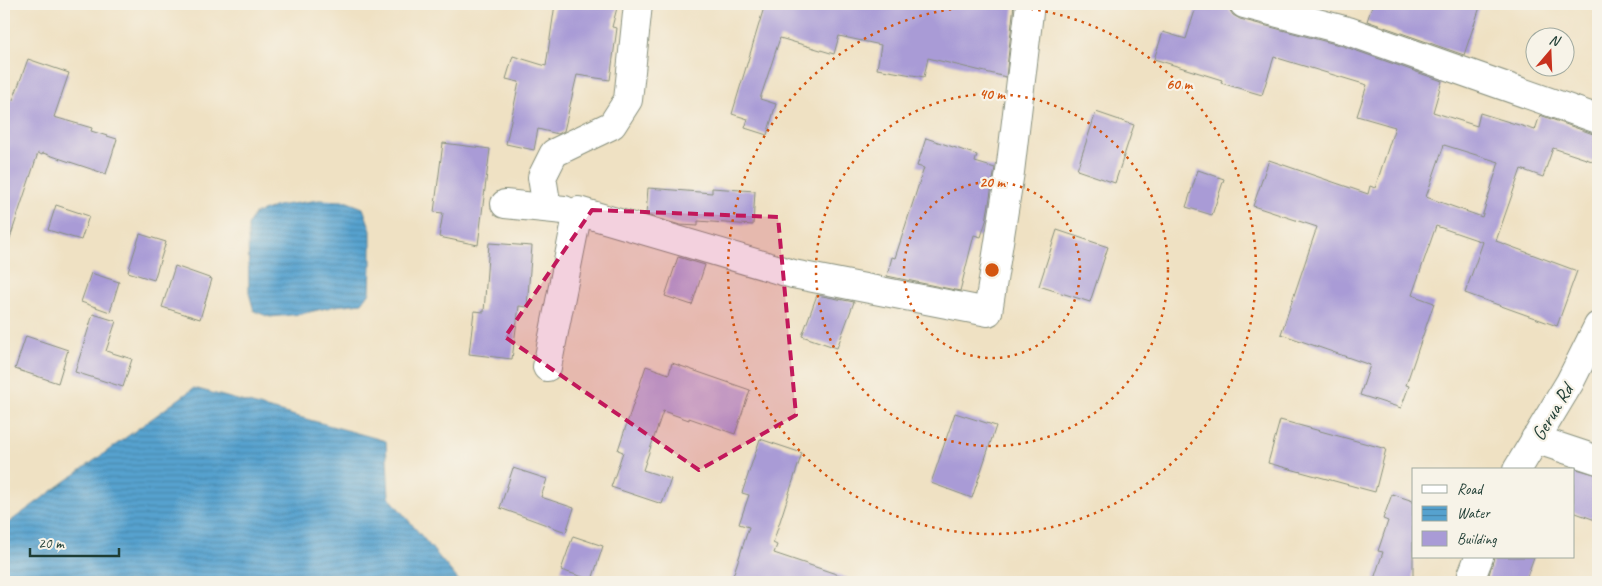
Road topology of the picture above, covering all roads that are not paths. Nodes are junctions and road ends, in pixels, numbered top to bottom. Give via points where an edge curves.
1 (638, 4) edge
2 (1030, 4) edge
3 (1244, 4) edge
4 (1598, 119) edge
5 (505, 204) dead end
6 (548, 208) junction
7 (578, 211) junction
8 (1598, 326) edge
9 (547, 367) dead end
10 (1535, 439) junction
11 (1598, 460) edge
12 (1518, 468) edge
13 (1479, 558) edge
14 (1471, 582) edge

1 - 6 street via 628,100 612,125 554,153 542,177
2 - 7 street via 1010,172 988,312 793,274
3 - 4 street via 1348,31
5 - 6 street
6 - 7 street
7 - 9 street
8 - 10 street, Gerua Rd via 1570,382
10 - 11 street
10 - 12 street, Gerua Rd
13 - 14 street

